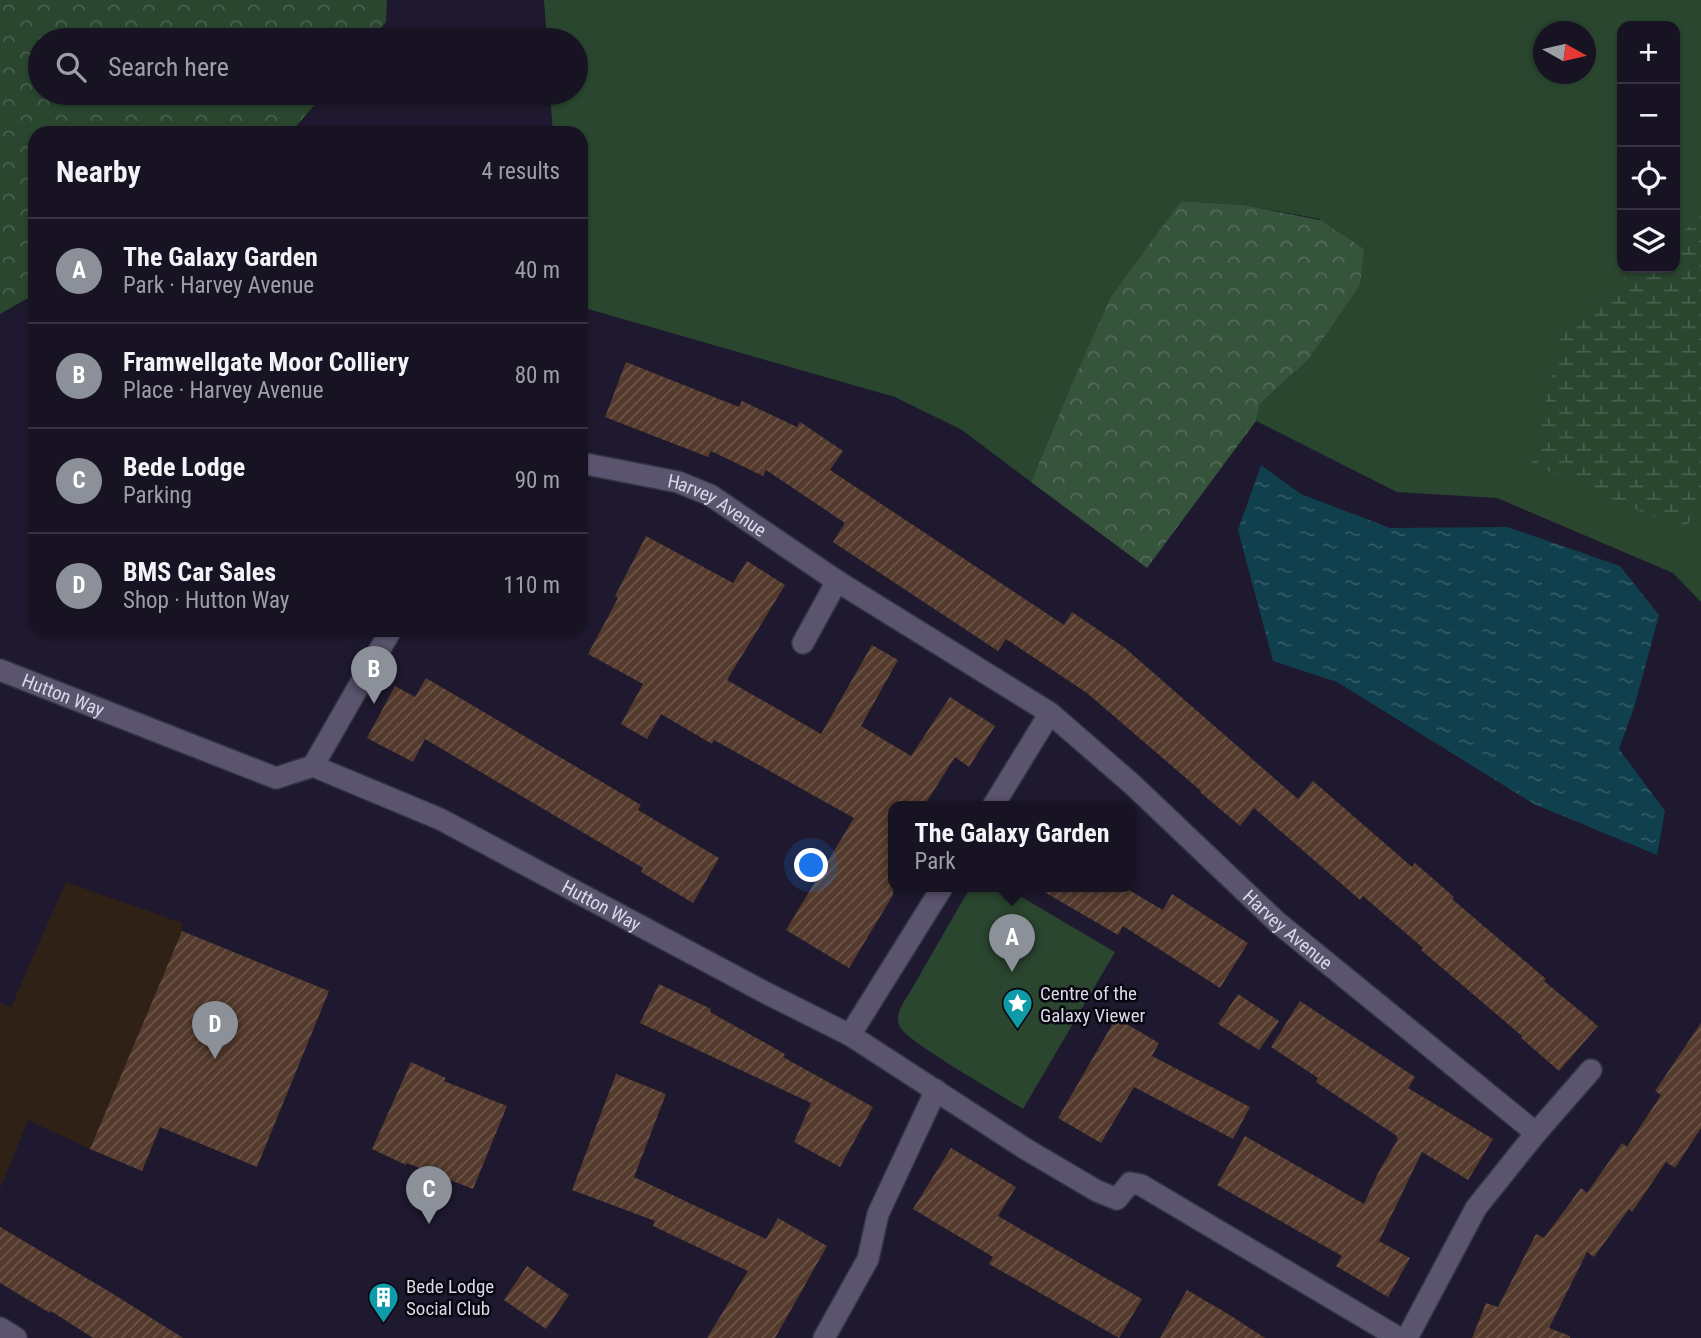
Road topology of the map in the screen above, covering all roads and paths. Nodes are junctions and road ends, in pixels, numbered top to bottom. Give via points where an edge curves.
1 (588, 464) edge
2 (837, 581) junction
3 (387, 637) edge
4 (803, 643) dead end
5 (2, 676) edge
6 (1050, 713) junction
7 (313, 766) junction
8 (996, 801) edge
9 (939, 892) edge
10 (850, 1035) junction
11 (1591, 1070) dead end
12 (936, 1090) junction
13 (1536, 1133) junction
14 (0, 1328) edge
15 (16, 1338) edge
16 (824, 1338) edge
17 (1399, 1338) edge
18 (1407, 1338) edge

1 - 2 street, Harvey Avenue via 678,482 710,495
2 - 4 street
2 - 6 street, Harvey Avenue
3 - 7 street
5 - 7 street, Hutton Way via 275,778
6 - 8 street
6 - 13 street, Harvey Avenue via 1277,922
7 - 10 street, Hutton Way via 440,819
9 - 10 street
10 - 12 street, Hutton Way
11 - 13 street
12 - 16 street via 878,1214 868,1259
12 - 17 street via 1097,1191 1117,1199 1130,1183 1141,1185
13 - 18 street via 1476,1208
14 - 15 street

